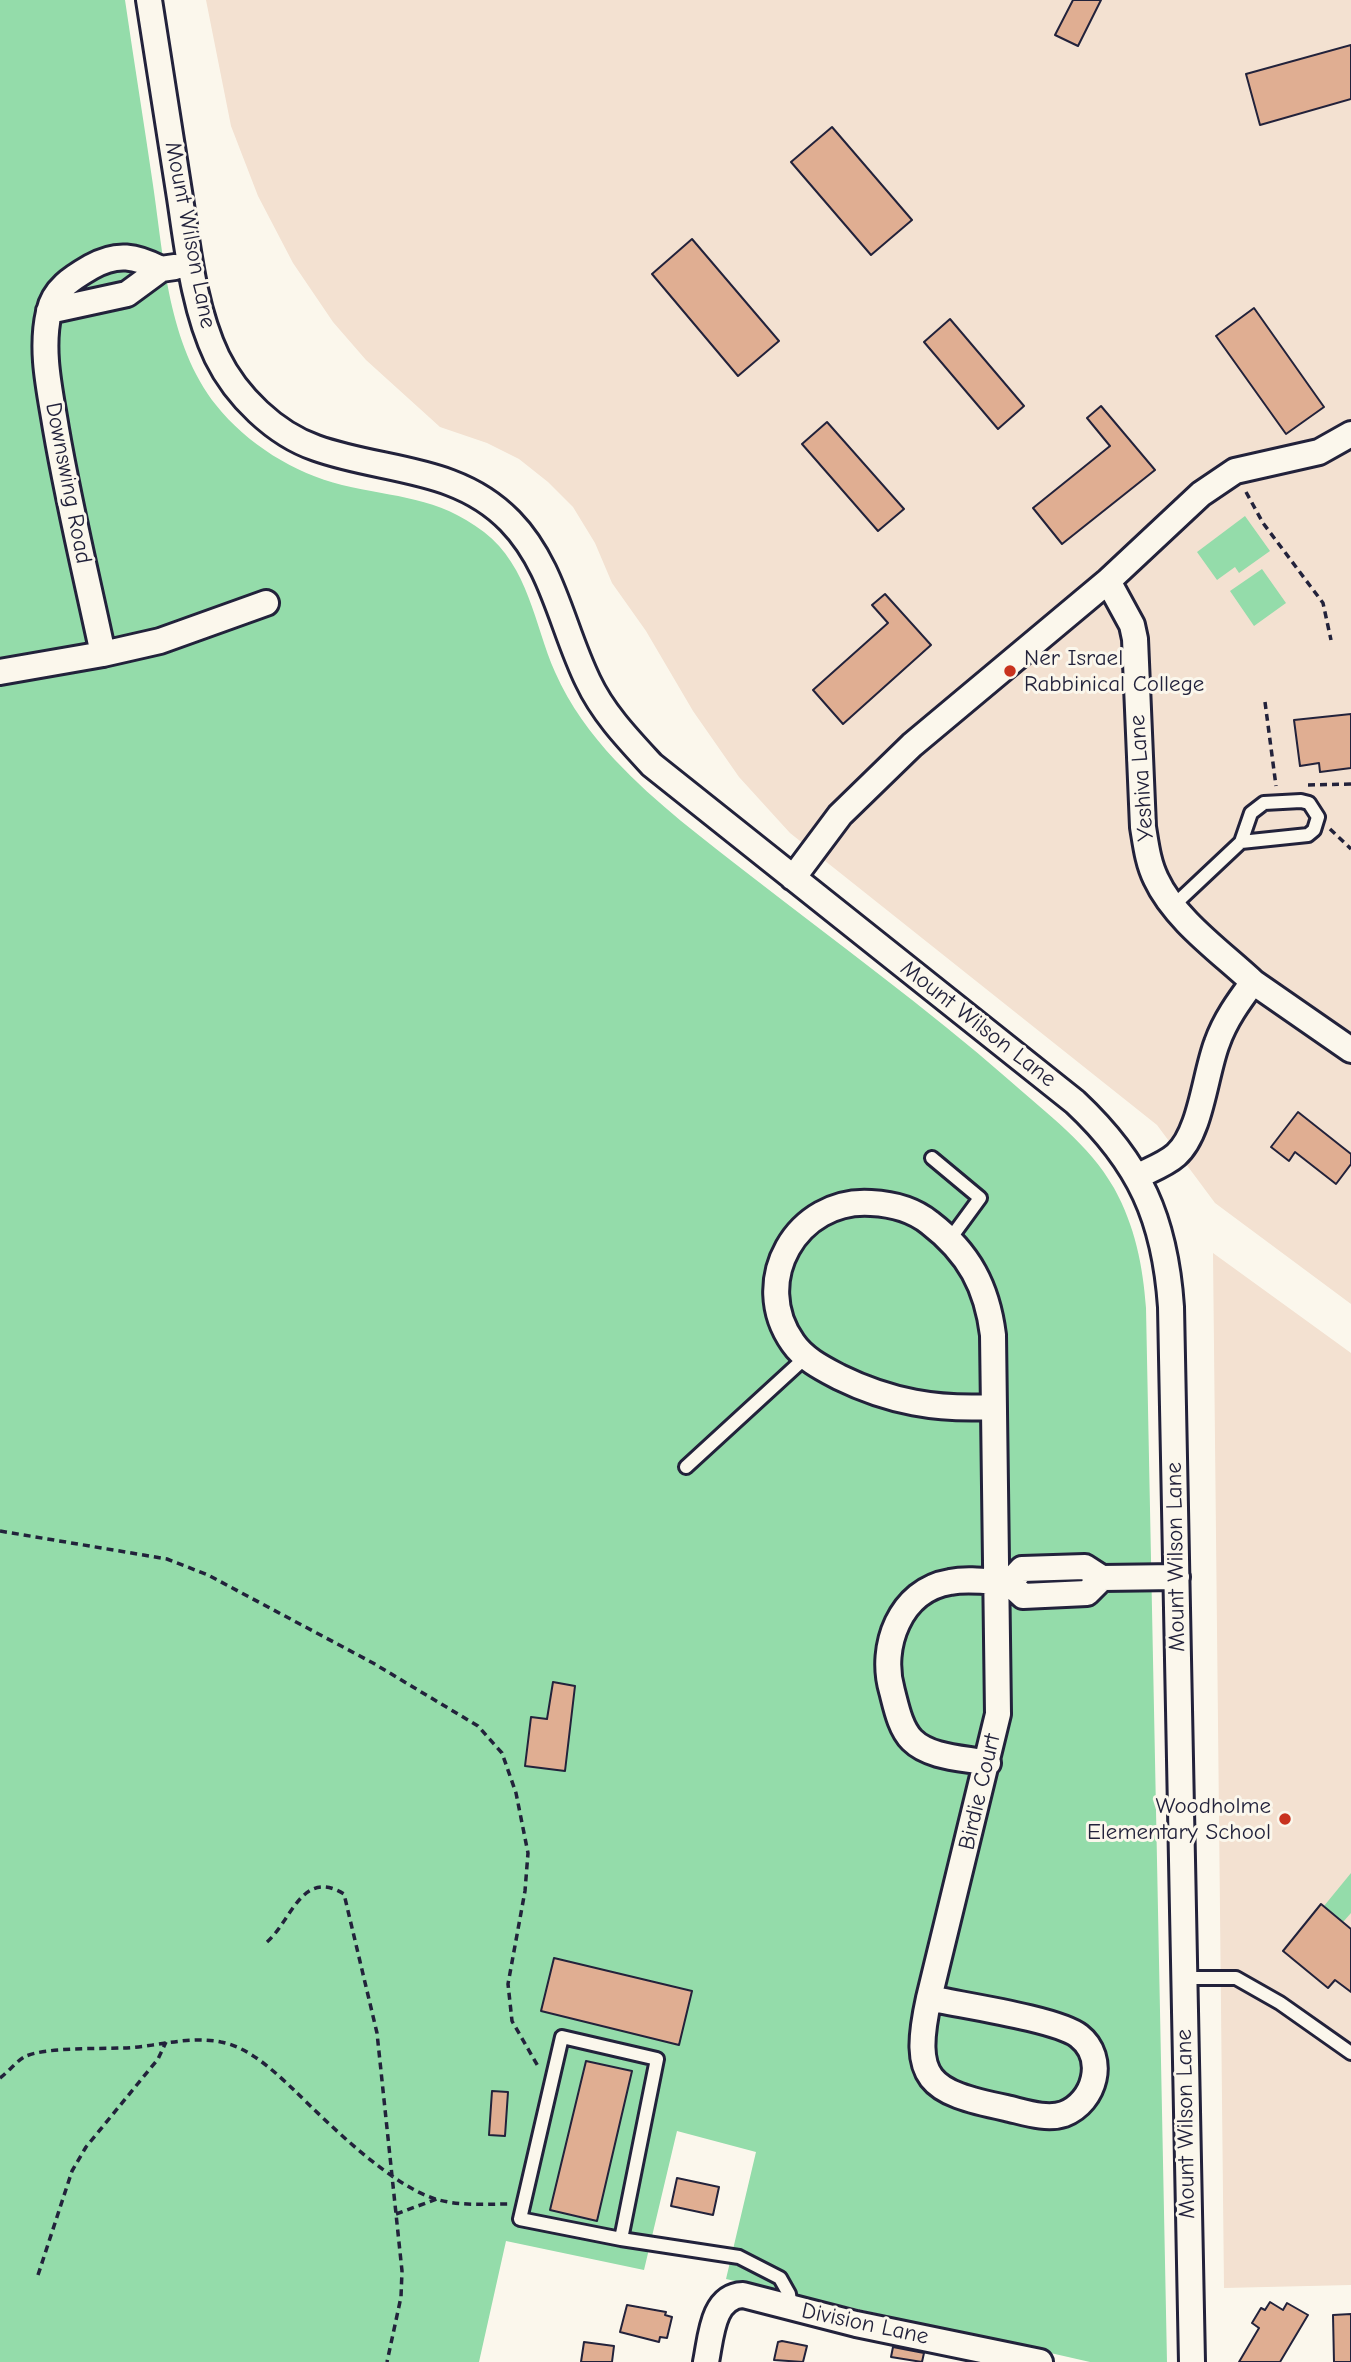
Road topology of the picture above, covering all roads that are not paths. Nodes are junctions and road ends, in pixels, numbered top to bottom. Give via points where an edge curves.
1 (149, 0) edge
2 (191, 264) junction
3 (161, 269) junction
4 (49, 311) junction
5 (1351, 434) edge
6 (1108, 582) junction
7 (266, 603) dead end
8 (103, 654) junction
9 (0, 672) edge
10 (1241, 842) junction
11 (793, 878) junction
12 (1173, 906) junction
13 (1254, 982) junction
14 (1351, 1050) edge
15 (932, 1158) dead end
16 (1138, 1176) junction
17 (950, 1239) junction
18 (806, 1357) junction
19 (993, 1407) junction
20 (686, 1467) dead end
21 (1177, 1577) junction
22 (1002, 1583) junction
23 (988, 1763) junction
24 (1182, 1978) junction
25 (929, 1998) junction
26 (1351, 2053) edge
27 (621, 2239) junction
28 (791, 2308) junction
29 (706, 2362) edge
30 (1040, 2362) edge
31 (1192, 2362) edge

1 - 2 street, Mount Wilson Lane
2 - 3 street, Downswing Road
2 - 11 street, Mount Wilson Lane via 206,330 218,359 252,405 313,448 444,479 493,505 535,553 579,663 614,723 652,765
3 - 4 street, Downswing Road via 127,294
3 - 4 street, Downswing Road via 137,257 95,264 64,282
4 - 8 street, Downswing Road via 45,364
5 - 6 street via 1319,452 1239,470 1201,495
6 - 11 street via 912,745 840,815
6 - 12 street, Yeshiva Lane via 1132,625 1147,854 1156,881
7 - 8 street via 160,641
8 - 9 street
10 - 10 lane via 1308,835 1318,817 1309,803 1264,803 1251,813
10 - 12 lane
11 - 16 street, Mount Wilson Lane via 1075,1102 1120,1149
12 - 13 street, Yeshiva Lane
13 - 14 street, Yeshiva Lane
13 - 16 street via 1232,1011 1217,1042 1192,1131 1176,1156
15 - 17 lane via 980,1198
16 - 21 street, Mount Wilson Lane via 1162,1235 1168,1270
17 - 18 street, Birdie Court via 912,1212 877,1203 845,1203 806,1223 787,1246 776,1283 784,1324
17 - 19 street, Birdie Court via 968,1259 986,1294 993,1335
18 - 19 street, Birdie Court via 849,1382 898,1401 942,1408
18 - 20 lane
19 - 22 street, Birdie Court
21 - 22 street via 1102,1578 1087,1593 1023,1595
21 - 24 street, Mount Wilson Lane
22 - 23 street, Birdie Court via 999,1702
22 - 23 street via 950,1582 921,1597 895,1626 886,1670 910,1739 937,1753
23 - 25 street, Birdie Court
24 - 26 lane via 1236,1978
24 - 31 street, Mount Wilson Lane
25 - 25 street, Birdie Court via 920,2038 924,2065 936,2084 948,2092 1051,2116 1071,2110 1088,2094 1095,2058 1079,2036 1056,2025
27 - 27 lane via 520,2219 562,2037 657,2059
27 - 28 lane via 739,2257 780,2278
28 - 29 street, Division Lane via 731,2295 717,2314
28 - 30 street, Division Lane

